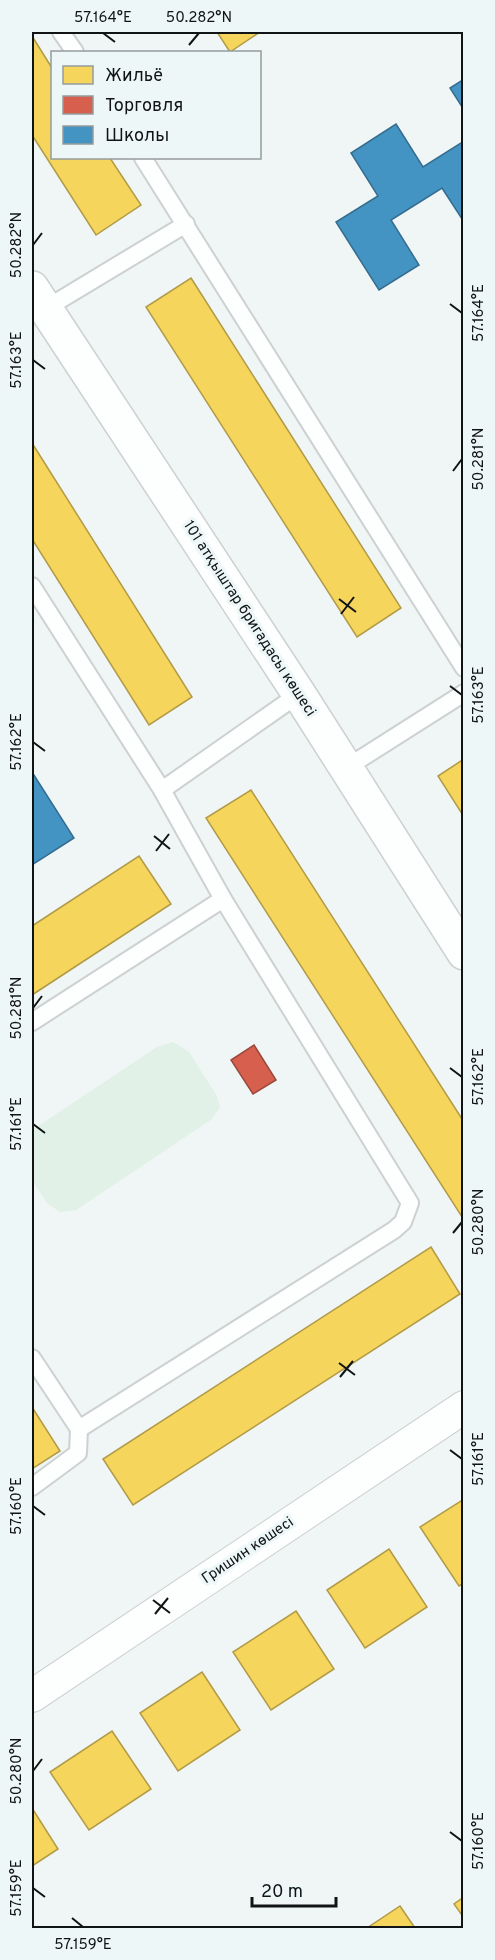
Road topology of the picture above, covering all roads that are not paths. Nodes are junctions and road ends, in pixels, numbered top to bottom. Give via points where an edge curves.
1 (61, 32) edge
2 (74, 51) edge
3 (144, 159) edge
4 (186, 224) junction
5 (38, 299) edge
6 (32, 586) edge
7 (464, 668) edge
8 (464, 693) edge
9 (299, 694) junction
10 (346, 768) junction
11 (162, 790) junction
12 (223, 898) junction
13 (464, 953) edge
14 (32, 1022) edge
15 (32, 1358) edge
16 (464, 1407) edge
17 (79, 1429) junction
18 (32, 1487) edge
19 (35, 1686) edge

1 - 2 lane
3 - 4 lane
4 - 5 lane
4 - 7 lane
5 - 9 street, 101 атқыштар бригадасы көшесі
6 - 11 lane
8 - 10 lane
9 - 10 street, 101 атқыштар бригадасы көшесі
9 - 11 lane
10 - 13 street, 101 атқыштар бригадасы көшесі
11 - 12 lane
12 - 14 lane
12 - 17 lane via 411,1203 403,1222 394,1230
15 - 17 lane
16 - 19 street, Гришин көшесі
17 - 18 lane via 78,1453

